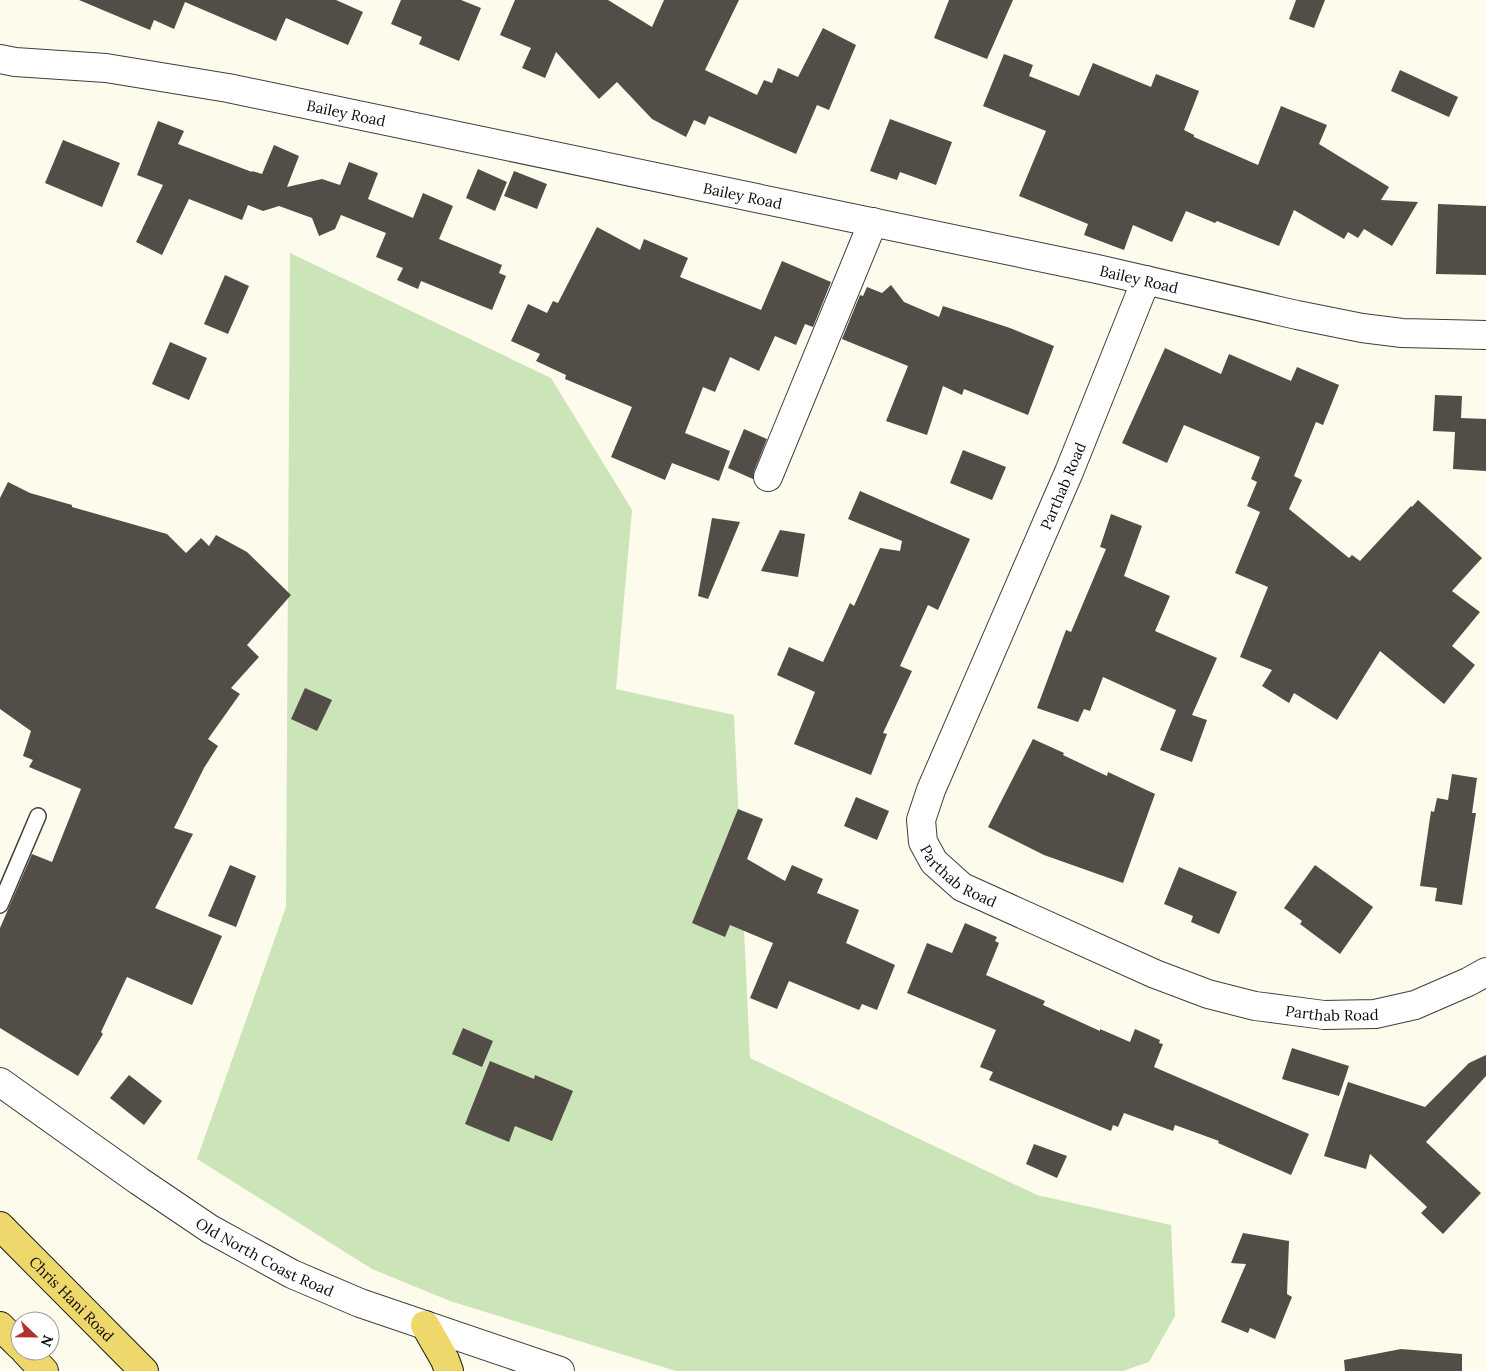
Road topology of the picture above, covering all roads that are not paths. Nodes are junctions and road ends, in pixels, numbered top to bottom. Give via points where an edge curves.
1 (0, 59) edge
2 (873, 222) junction
3 (1146, 280) junction
4 (1486, 335) edge
5 (768, 477) dead end
6 (38, 816) dead end
7 (0, 905) edge
8 (1486, 972) edge
9 (0, 1082) edge
10 (0, 1226) edge
11 (425, 1325) junction
12 (0, 1326) edge
13 (10, 1336) edge
14 (34, 1361) edge
15 (44, 1371) edge
16 (144, 1371) edge
17 (449, 1371) edge
18 (560, 1371) edge

1 - 2 street, Bailey Road via 106,68 228,88
2 - 3 street, Bailey Road
2 - 5 street
3 - 4 street, Bailey Road via 1362,328 1402,333
3 - 8 street, Parthab Road via 1069,472 931,790 921,820 923,842 934,862 962,887 1155,974 1208,994 1255,1006 1324,1015 1376,1014 1415,1005
6 - 7 lane
9 - 11 street, Old North Coast Road via 210,1229 292,1274 360,1303
10 - 16 main road, Chris Hani Road
11 - 17 main road
11 - 18 street, Old North Coast Road
12 - 13 main road
14 - 15 main road

